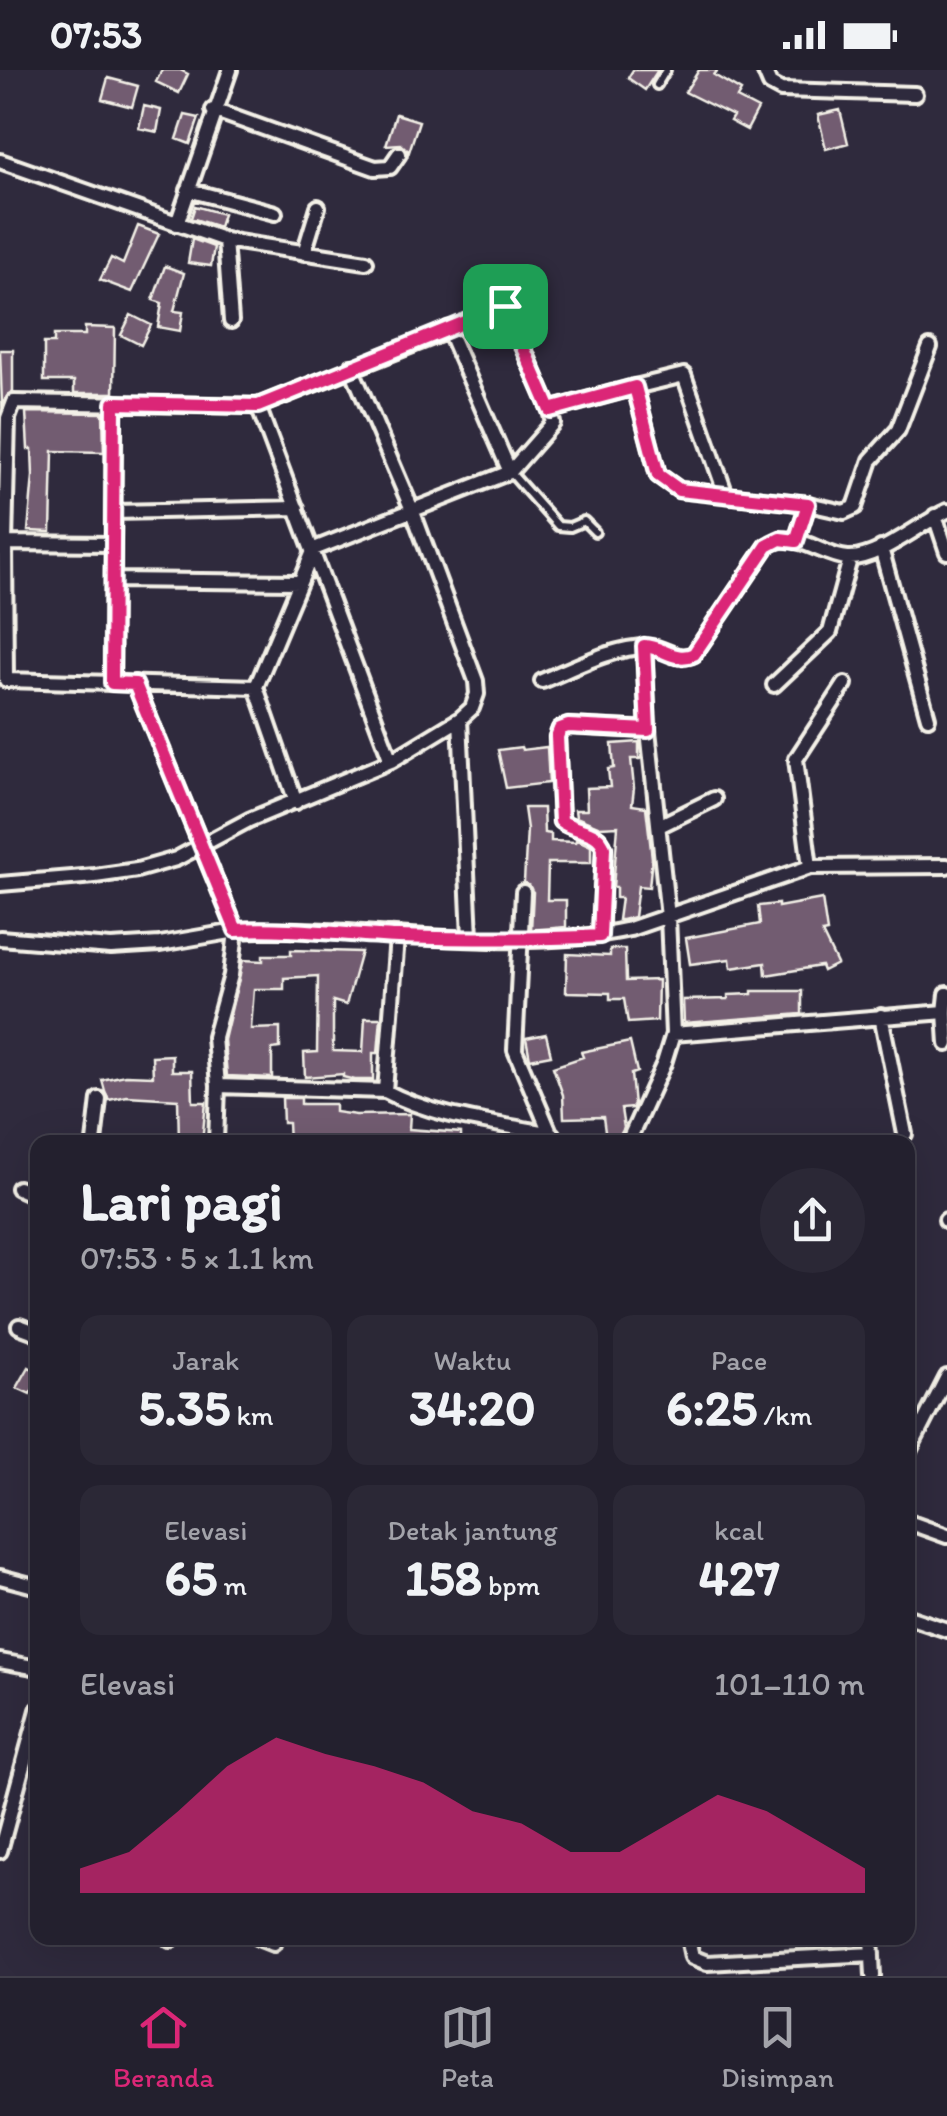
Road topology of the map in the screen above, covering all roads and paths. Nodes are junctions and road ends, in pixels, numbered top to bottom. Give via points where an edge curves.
1 (230, 70) edge
2 (666, 70) edge
3 (764, 70) edge
4 (657, 84) dead end
5 (914, 94) dead end
6 (214, 110) junction
7 (399, 154) dead end
8 (0, 161) edge
9 (188, 190) junction
10 (318, 207) dead end
11 (275, 213) dead end
12 (178, 224) junction
13 (225, 240) junction
14 (304, 253) junction
15 (366, 262) dead end
16 (534, 297) dead end
17 (505, 306) junction
18 (231, 321) dead end
19 (448, 329) junction
20 (930, 347) dead end
21 (351, 367) junction
22 (635, 387) junction
23 (114, 403) junction
24 (258, 406) junction
25 (550, 410) junction
26 (510, 472) junction
27 (726, 495) junction
28 (808, 504) junction
29 (296, 508) junction
30 (114, 512) junction
31 (413, 512) junction
32 (941, 514) edge
33 (595, 532) dead end
34 (796, 541) junction
35 (3, 542) edge
36 (114, 544) junction
37 (881, 548) junction
38 (314, 549) junction
39 (947, 552) edge
40 (850, 558) junction
41 (114, 580) junction
42 (300, 582) junction
43 (644, 646) junction
44 (3, 680) edge
45 (542, 681) dead end
46 (112, 683) junction
47 (135, 684) junction
48 (845, 684) dead end
49 (774, 685) dead end
50 (256, 687) junction
51 (928, 718) dead end
52 (460, 719) junction
53 (648, 730) junction
54 (391, 760) junction
55 (714, 799) dead end
56 (296, 802) junction
57 (659, 826) junction
58 (199, 846) junction
59 (947, 866) edge
60 (810, 867) junction
61 (0, 884) edge
62 (522, 892) dead end
63 (668, 917) junction
64 (236, 930) junction
65 (600, 936) junction
66 (396, 937) junction
67 (470, 937) junction
68 (0, 938) edge
69 (520, 938) junction
70 (947, 994) edge
71 (945, 1012) edge
72 (881, 1016) junction
73 (673, 1034) junction
74 (947, 1044) edge
75 (218, 1086) junction
76 (386, 1091) junction
77 (99, 1099) dead end
78 (905, 1134) dead end
79 (95, 1135) edge
80 (216, 1135) edge
81 (539, 1135) edge
82 (552, 1135) edge
83 (631, 1135) edge
84 (18, 1188) dead end
85 (30, 1193) edge
86 (19, 1326) dead end
87 (30, 1330) edge
88 (947, 1377) edge
89 (915, 1439) edge
90 (915, 1525) edge
91 (947, 1536) edge
92 (0, 1577) edge
93 (30, 1585) edge
94 (915, 1619) edge
95 (947, 1630) edge
96 (0, 1660) edge
97 (30, 1666) edge
98 (30, 1771) edge
99 (0, 1851) edge
100 (689, 1945) edge
101 (871, 1945) edge
102 (872, 1954) junction
103 (873, 1976) edge

1 - 6 street
2 - 4 lane
3 - 5 street via 781,90
6 - 7 street via 375,168 390,167
6 - 9 street
8 - 12 street
9 - 11 street
9 - 12 street
10 - 14 street
12 - 13 street
13 - 14 street
13 - 18 street
14 - 15 street
16 - 17 street
17 - 19 street
17 - 25 street
19 - 21 street
19 - 26 street
20 - 28 street via 898,430 870,460 855,506 844,512
21 - 24 street
21 - 31 street
22 - 25 street
22 - 27 street via 658,475 679,490
22 - 27 street via 684,375
23 - 24 street
23 - 30 street
23 - 35 street via 20,401 9,408
24 - 29 street
25 - 26 street via 552,428
26 - 31 street
26 - 33 lane via 558,526 584,520
27 - 28 street
28 - 34 street
29 - 30 street
29 - 38 street
30 - 36 street
31 - 38 street
31 - 52 street via 476,682 472,708
32 - 37 street
32 - 39 street
34 - 40 street
34 - 43 street via 767,546 694,654 677,658
35 - 36 street
35 - 44 street
36 - 41 street
37 - 40 street
37 - 51 street
38 - 42 street
38 - 54 street
40 - 49 street via 830,632
41 - 42 street
41 - 46 street
42 - 50 street
43 - 45 street
43 - 53 street
44 - 46 street
46 - 47 street
47 - 50 street
47 - 58 street
48 - 60 street via 796,759
50 - 56 street
52 - 54 street
52 - 67 street
53 - 57 street
53 - 65 street via 568,726 557,737 561,821 596,836 604,848
54 - 56 street
55 - 57 street
56 - 58 street
57 - 63 street
58 - 61 street via 137,870
58 - 64 street
59 - 60 street
60 - 63 street
62 - 69 street
63 - 65 street
63 - 73 street
64 - 66 street
64 - 68 street via 110,947
64 - 75 street via 216,1021
65 - 69 street
66 - 67 street
66 - 76 street
67 - 69 street
69 - 82 street via 515,1050
70 - 71 street
71 - 72 street
71 - 74 street
72 - 73 street
72 - 78 street
73 - 83 street
75 - 76 street
75 - 80 street
76 - 81 street via 439,1113
77 - 79 street
84 - 85 street
86 - 87 street
88 - 89 street
90 - 91 street
92 - 93 street
94 - 95 street
96 - 97 street
98 - 99 street
100 - 102 street via 692,1957 707,1963
101 - 102 street
102 - 103 street

